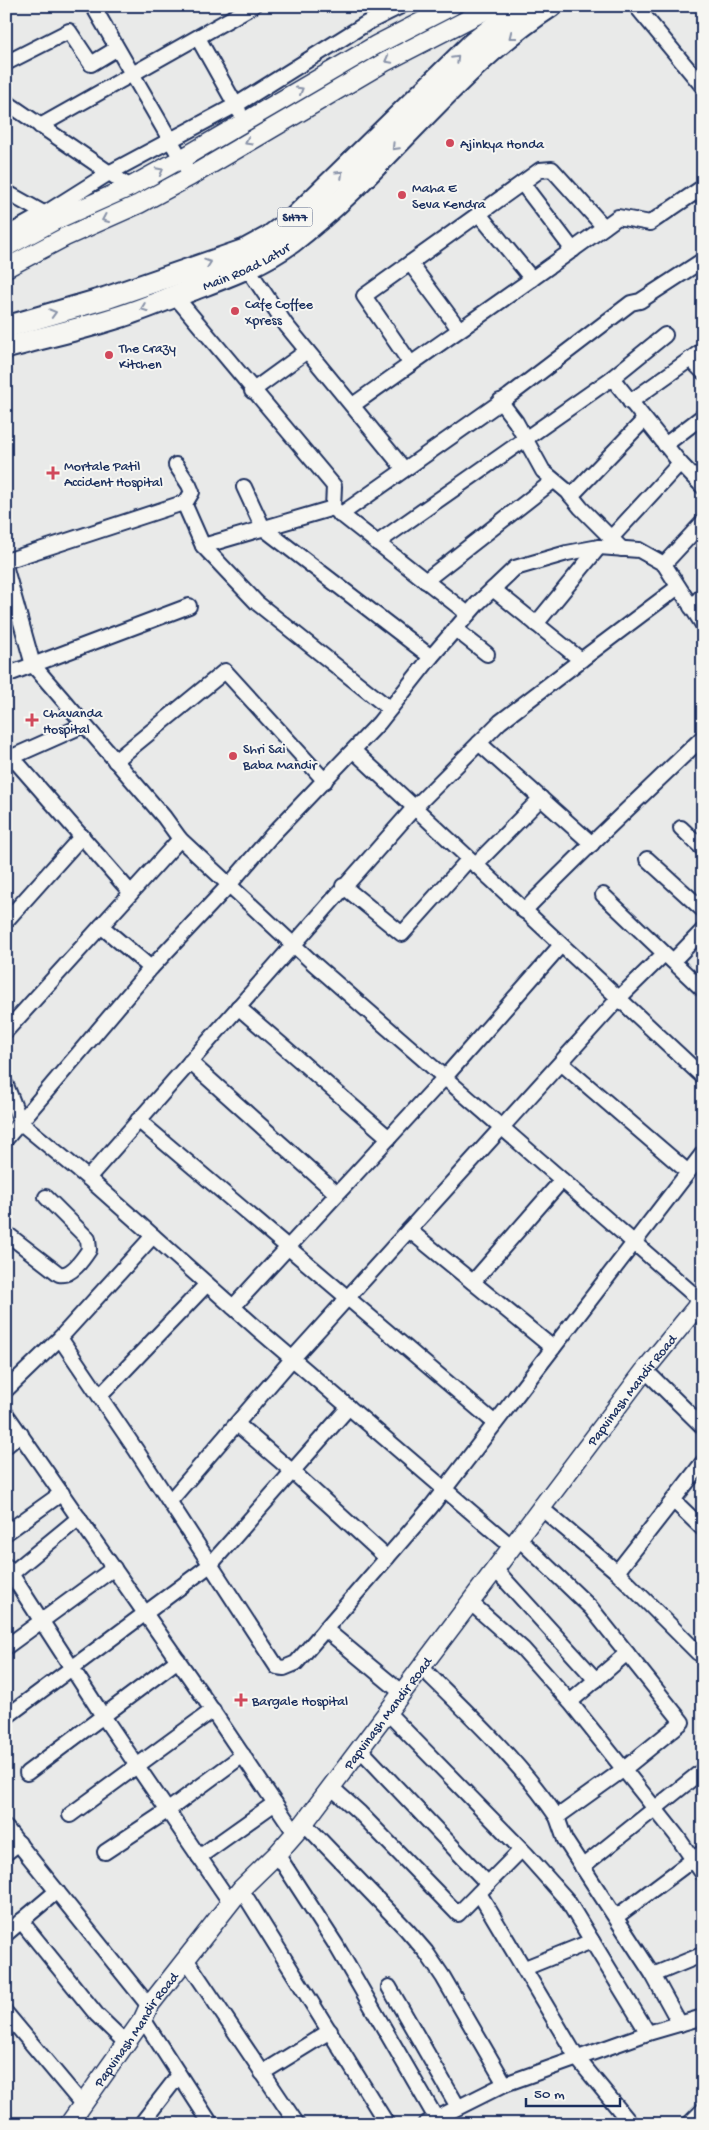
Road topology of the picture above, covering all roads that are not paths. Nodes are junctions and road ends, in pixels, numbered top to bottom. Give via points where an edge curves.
1 (253, 6) edge
2 (401, 6) edge
3 (452, 6) edge
4 (494, 6) edge
5 (521, 6) edge
6 (551, 6) edge
7 (636, 6) edge
8 (99, 8) edge
9 (461, 23) junction
10 (198, 38) junction
11 (473, 42) junction
12 (116, 49) junction
13 (6, 63) edge
14 (132, 76) junction
15 (703, 87) edge
16 (6, 102) edge
17 (236, 105) junction
18 (244, 122) junction
19 (40, 126) junction
20 (170, 140) junction
21 (182, 159) junction
22 (109, 173) junction
23 (191, 176) junction
24 (522, 183) junction
25 (130, 187) junction
26 (703, 187) edge
27 (6, 192) edge
28 (480, 214) junction
29 (50, 217) junction
30 (604, 227) junction
31 (6, 234) edge
32 (6, 247) edge
33 (573, 250) junction
34 (703, 260) edge
35 (410, 263) junction
36 (6, 268) edge
37 (248, 269) junction
38 (532, 279) junction
39 (175, 296) junction
40 (6, 326) edge
41 (459, 329) junction
42 (666, 335) dead end
43 (6, 348) edge
44 (703, 350) edge
45 (308, 351) junction
46 (690, 359) junction
47 (411, 364) junction
48 (703, 372) edge
49 (612, 378) junction
50 (252, 391) junction
51 (500, 402) junction
52 (630, 402) junction
53 (353, 406) junction
54 (703, 416) edge
55 (644, 420) junction
56 (525, 438) junction
57 (665, 445) junction
58 (680, 463) junction
59 (176, 465) dead end
60 (404, 469) junction
61 (553, 480) junction
62 (244, 487) dead end
63 (703, 487) edge
64 (571, 496) junction
65 (184, 503) junction
66 (336, 511) junction
67 (703, 522) edge
68 (263, 528) junction
69 (611, 538) junction
70 (378, 543) junction
71 (203, 546) junction
72 (599, 547) junction
73 (622, 548) junction
74 (6, 561) edge
75 (664, 564) junction
76 (6, 570) edge
77 (425, 581) junction
78 (678, 588) junction
79 (492, 589) junction
80 (703, 595) edge
81 (189, 606) dead end
82 (691, 607) junction
83 (468, 614) junction
84 (536, 624) junction
85 (703, 625) edge
86 (455, 629) junction
87 (487, 654) dead end
88 (431, 657) junction
89 (581, 660) junction
90 (33, 664) junction
91 (6, 675) edge
92 (390, 709) junction
93 (84, 724) junction
94 (703, 737) edge
95 (479, 743) junction
96 (354, 751) junction
97 (9, 759) edge
98 (115, 761) junction
99 (325, 781) junction
100 (541, 798) junction
101 (414, 808) junction
102 (680, 828) dead end
103 (82, 836) junction
104 (180, 839) junction
105 (592, 844) junction
106 (703, 849) edge
107 (647, 859) dead end
108 (472, 862) junction
109 (229, 885) junction
110 (343, 886) junction
111 (131, 893) junction
112 (603, 895) dead end
113 (703, 910) edge
114 (524, 911) junction
115 (7, 916) edge
116 (101, 926) junction
117 (703, 930) edge
118 (293, 944) junction
119 (561, 945) junction
120 (668, 958) junction
121 (151, 968) junction
122 (703, 990) edge
123 (619, 998) junction
124 (238, 1008) junction
125 (6, 1031) edge
126 (190, 1062) junction
127 (561, 1063) junction
128 (445, 1077) junction
129 (703, 1077) edge
130 (6, 1085) edge
131 (138, 1120) junction
132 (21, 1123) junction
133 (502, 1127) junction
134 (389, 1138) junction
135 (6, 1139) edge
136 (703, 1153) edge
137 (688, 1172) junction
138 (88, 1178) junction
139 (562, 1180) junction
140 (337, 1194) junction
141 (46, 1197) dead end
142 (409, 1230) junction
143 (6, 1233) edge
144 (153, 1236) junction
145 (634, 1243) junction
146 (288, 1247) junction
147 (472, 1282) junction
148 (207, 1284) junction
149 (347, 1298) junction
150 (233, 1307) junction
151 (700, 1308) edge
152 (60, 1338) junction
153 (553, 1348) junction
154 (293, 1358) junction
155 (645, 1370) junction
156 (6, 1390) edge
157 (100, 1396) junction
158 (349, 1407) junction
159 (6, 1414) edge
160 (495, 1422) junction
161 (237, 1424) junction
162 (703, 1428) edge
163 (21, 1434) junction
164 (6, 1446) edge
165 (703, 1462) edge
166 (293, 1472) junction
167 (445, 1489) junction
168 (62, 1493) junction
169 (673, 1500) junction
170 (170, 1502) junction
171 (541, 1508) junction
172 (79, 1518) junction
173 (703, 1529) edge
174 (6, 1533) edge
175 (515, 1543) junction
176 (387, 1558) junction
177 (210, 1565) junction
178 (114, 1568) junction
179 (495, 1570) junction
180 (617, 1572) junction
181 (8, 1573) edge
182 (470, 1602) junction
183 (145, 1613) junction
184 (42, 1620) junction
185 (325, 1628) junction
186 (6, 1647) edge
187 (703, 1649) edge
188 (627, 1653) junction
189 (178, 1660) junction
190 (421, 1667) junction
191 (73, 1668) junction
192 (596, 1680) junction
193 (402, 1692) junction
194 (570, 1702) junction
195 (213, 1710) junction
196 (387, 1712) junction
197 (103, 1716) junction
198 (6, 1717) edge
199 (359, 1748) junction
200 (243, 1755) junction
201 (137, 1766) junction
202 (624, 1769) junction
203 (703, 1770) edge
204 (27, 1773) dead end
205 (331, 1787) junction
206 (274, 1803) junction
207 (655, 1808) junction
208 (167, 1811) junction
209 (70, 1815) dead end
210 (557, 1817) junction
211 (6, 1828) edge
212 (299, 1828) junction
213 (19, 1844) junction
214 (521, 1850) junction
215 (105, 1852) dead end
216 (6, 1853) edge
217 (277, 1854) junction
218 (698, 1856) edge
219 (199, 1857) junction
220 (582, 1867) junction
221 (703, 1874) edge
222 (483, 1889) junction
223 (57, 1891) junction
224 (235, 1896) junction
225 (616, 1917) junction
226 (21, 1921) junction
227 (6, 1934) edge
228 (592, 1941) junction
229 (186, 1959) junction
230 (703, 1962) edge
231 (525, 1968) junction
232 (653, 1975) junction
233 (389, 1987) dead end
234 (146, 2012) junction
235 (703, 2017) edge
236 (8, 2018) edge
237 (680, 2024) junction
238 (330, 2031) junction
239 (648, 2033) junction
240 (126, 2043) junction
241 (577, 2058) junction
242 (262, 2073) junction
243 (179, 2075) junction
244 (504, 2084) junction
245 (82, 2104) junction
246 (458, 2107) junction
247 (703, 2110) edge
248 (430, 2121) edge
249 (69, 2124) edge
250 (141, 2124) edge
251 (211, 2124) edge
252 (296, 2124) edge
253 (387, 2124) edge
254 (631, 2124) edge
255 (689, 2124) edge

1 - 10 street
2 - 17 street via 367,23
3 - 9 street
18 -> 3 street via 376,45
4 - 9 street
5 - 11 main road, Main Road Latur / SH77
6 -> 37 main road, Main Road Latur / SH77 via 450,90 320,220
7 - 15 street
8 - 12 street
9 - 11 street
9 -> 23 street via 385,62
10 - 14 street
10 - 17 street
40 -> 11 main road, Main Road Latur / SH77 via 106,298 245,250 269,237 300,213
12 - 13 street via 91,64 70,31
12 - 14 street
14 - 19 street
14 - 20 street
16 - 19 street
17 - 18 street
17 - 20 street
18 - 21 street
19 - 22 street
20 - 21 street
20 - 22 street
21 - 23 street
25 -> 21 street
22 - 25 street
22 - 29 street
23 -> 36 street
24 - 28 street
24 - 30 street via 540,170 552,170
24 - 33 street
25 - 29 street
26 - 30 street via 650,223 618,217
27 - 29 street
28 - 35 street
28 - 38 street
29 - 31 street
29 - 32 street
30 - 33 street
33 - 38 street
34 - 51 street via 640,301 631,303
35 - 41 street
35 - 47 street via 364,296
37 - 39 main road, Main Road Latur / SH77
37 - 45 street
38 - 41 street
39 -> 43 main road, Main Road Latur / SH77 via 120,317
39 - 50 street
41 - 47 street
42 - 49 street
44 - 46 street
45 - 50 street
45 - 53 street
46 - 48 street
46 - 52 street
47 - 53 street
49 - 52 street
49 - 56 street
50 - 66 street via 334,486
51 - 56 street
51 - 60 street
52 - 55 street
53 - 60 street
54 - 57 street
55 - 57 street
55 - 64 street
56 - 61 street
56 - 70 street
57 - 58 street
58 - 63 street
58 - 69 street
59 - 65 street via 192,492
60 - 66 street
61 - 64 street
61 - 77 street
62 - 68 street
64 - 69 street
65 - 71 street
65 - 74 street
66 - 68 street
66 - 70 street
67 - 75 street
68 - 71 street
68 - 88 street
69 - 73 street
70 - 77 street
71 - 92 street via 257,603
72 - 73 street
72 - 79 street via 515,568
72 - 84 street
73 - 75 street via 639,550
75 - 78 street
76 - 90 street
77 - 83 street
78 - 82 street
78 - 89 street
79 - 83 street
79 - 84 street
80 - 82 street
81 - 90 street
82 - 85 street
83 - 86 street
84 - 89 street
86 - 87 street
86 - 88 street
88 - 92 street
89 - 95 street via 500,722
90 - 91 street
90 - 93 street
92 - 96 street
93 - 97 street
93 - 98 street
94 - 105 street
95 - 100 street
95 - 101 street
96 - 99 street
96 - 101 street
97 - 103 street
98 - 99 street via 225,671
98 - 104 street
99 - 109 street via 272,834
100 - 105 street
100 - 108 street
101 - 108 street
101 - 110 street
102 - 106 street
103 - 111 street
103 - 115 street
104 - 109 street
104 - 111 street
105 - 114 street
107 - 113 street
108 - 110 street via 402,934
108 - 114 street
109 - 118 street
109 - 121 street
110 - 118 street
111 - 116 street
112 - 120 street
114 - 119 street
116 - 121 street
116 - 125 street
117 - 120 street
118 - 124 street
118 - 128 street
119 - 123 street
119 - 128 street
120 - 122 street
120 - 123 street
121 - 132 street
123 - 127 street
123 - 129 street
124 - 126 street
124 - 134 street
126 - 131 street
126 - 140 street
127 - 133 street
127 - 137 street
128 - 133 street
128 - 134 street
130 - 132 street
131 - 138 street
131 - 146 street
132 - 135 street
132 - 138 street
133 - 139 street
133 - 142 street
134 - 140 street
136 - 137 street
137 - 145 street
138 - 144 street
139 - 145 street
139 - 147 street
140 - 146 street
141 - 143 street via 88,1239 89,1250 71,1272 59,1274
142 - 147 street
142 - 149 street
144 - 148 street
144 - 152 street
145 - 151 street
145 - 153 street
146 - 149 street
146 - 150 street
147 - 153 street
148 - 150 street
148 - 157 street
149 - 154 street
149 - 160 street
150 - 154 street
151 - 155 street, Papvinash Mandir Road
152 - 156 street
152 - 157 street
153 - 160 street
154 - 158 street
154 - 161 street
155 - 162 street
155 - 171 street, Papvinash Mandir Road
157 - 170 street
158 - 166 street
158 - 167 street
159 - 163 street
160 - 167 street
161 - 166 street
161 - 170 street
163 - 164 street
163 - 168 street
165 - 169 street
166 - 176 street
166 - 177 street
167 - 175 street
167 - 176 street
168 - 172 street
168 - 174 street
169 - 173 street
169 - 180 street
170 - 177 street
171 - 175 street, Papvinash Mandir Road
171 - 180 street
172 - 178 street
172 - 181 street
175 - 179 street, Papvinash Mandir Road
175 - 188 street via 575,1590
176 - 185 street
177 - 183 street
177 - 185 street via 277,1667 296,1663
178 - 183 street
178 - 184 street
179 - 182 street, Papvinash Mandir Road
179 - 192 street
180 - 187 street via 698,1653
181 - 184 street
182 - 190 street, Papvinash Mandir Road
182 - 194 street via 523,1649
183 - 189 street
183 - 191 street
184 - 186 street
184 - 191 street
185 - 193 street
188 - 192 street
188 - 202 street via 682,1722
189 - 195 street
189 - 197 street
190 - 193 street, Papvinash Mandir Road
190 - 210 street via 480,1724
191 - 197 street
191 - 198 street
192 - 194 street
193 - 196 street, Papvinash Mandir Road
194 - 202 street
195 - 200 street
195 - 201 street
196 - 199 street, Papvinash Mandir Road
196 - 214 street
197 - 201 street
197 - 204 street
199 - 205 street, Papvinash Mandir Road
199 - 222 street
200 - 206 street
200 - 208 street
201 - 208 street
201 - 209 street
202 - 207 street
202 - 210 street
203 - 207 street
205 - 212 street, Papvinash Mandir Road
205 - 222 street via 458,1914
206 - 212 street
206 - 219 street
207 - 218 street
207 - 220 street
208 - 215 street
208 - 219 street
210 - 220 street via 565,1840
211 - 213 street
212 - 217 street, Papvinash Mandir Road
212 - 244 street via 426,1952
213 - 216 street
213 - 223 street
214 - 222 street
214 - 228 street via 568,1900
217 - 224 street, Papvinash Mandir Road
217 - 248 street via 336,1945
218 - 221 street
218 - 225 street
219 - 224 street
220 - 225 street
222 - 231 street
223 - 226 street
223 - 234 street
224 - 229 street, Papvinash Mandir Road
224 - 238 street
225 - 232 street
226 - 227 street
226 - 240 street via 97,2015
228 - 231 street
228 - 239 street
229 - 234 street, Papvinash Mandir Road
229 - 242 street
230 - 232 street via 699,1956
231 - 241 street
232 - 237 street
233 - 246 street
234 - 240 street, Papvinash Mandir Road
234 - 243 street
235 - 237 street
236 - 245 street
237 - 239 street
238 - 242 street
238 - 253 street
239 - 241 street
240 - 245 street, Papvinash Mandir Road
241 - 244 street
241 - 254 street
242 - 252 street
243 - 250 street
243 - 251 street
244 - 246 street
245 - 249 street, Papvinash Mandir Road
246 - 248 street
247 - 255 street

